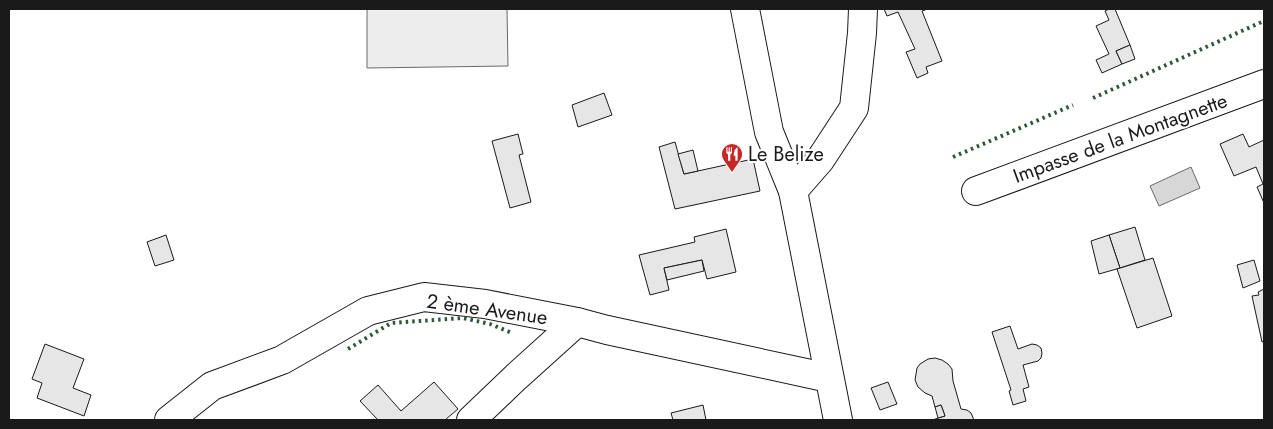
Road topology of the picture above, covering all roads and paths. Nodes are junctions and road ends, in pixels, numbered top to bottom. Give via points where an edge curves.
1 (745, 9) edge
2 (863, 9) edge
3 (1264, 84) edge
4 (793, 190) junction
5 (976, 190) dead end
6 (577, 322) junction
7 (829, 378) junction
8 (170, 420) edge
9 (472, 420) edge
10 (838, 420) edge

1 - 4 street via 769,132
2 - 4 street via 854,108 820,160
3 - 5 street, Impasse de la Montagnette
4 - 7 street
6 - 7 street, 2 ème Avenue
6 - 8 street, 2 ème Avenue via 485,304 424,297 368,311 282,360 212,386
6 - 9 street
7 - 10 street

